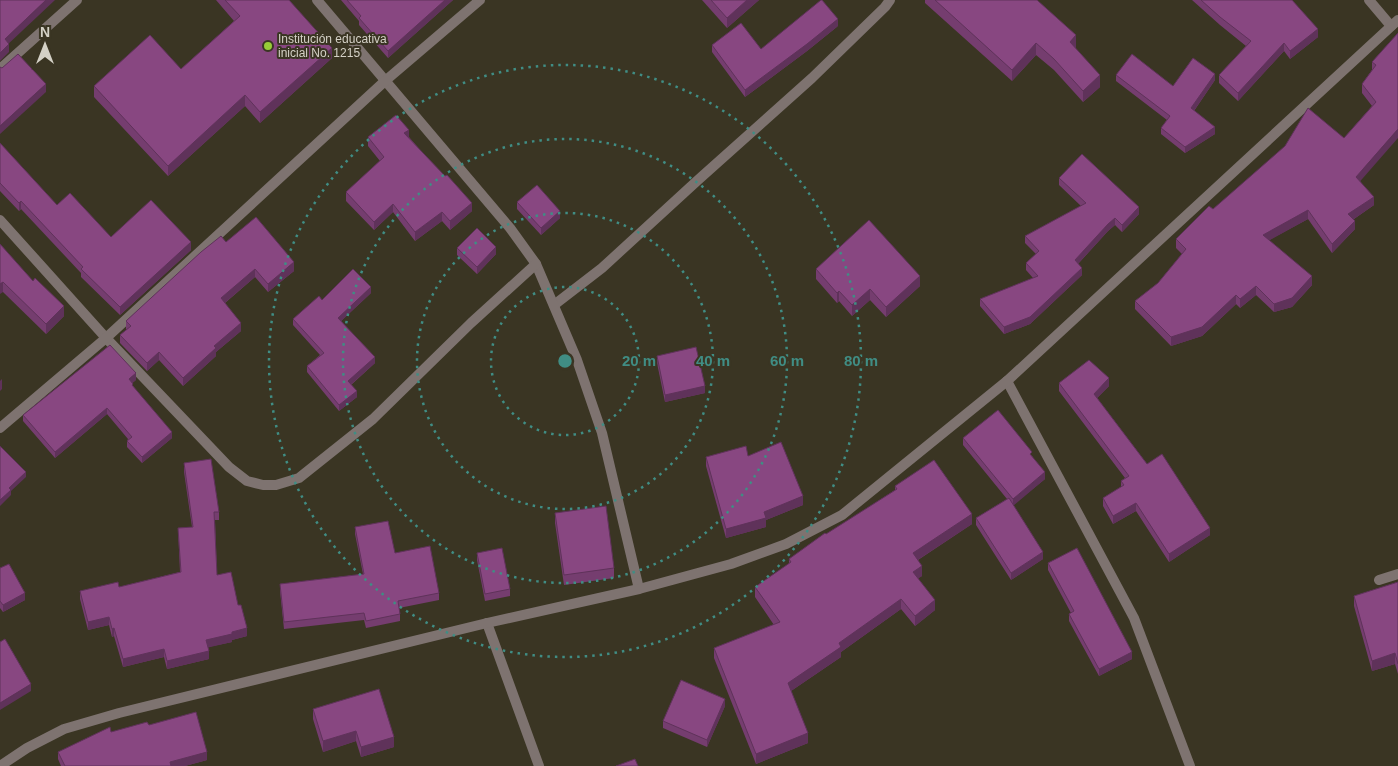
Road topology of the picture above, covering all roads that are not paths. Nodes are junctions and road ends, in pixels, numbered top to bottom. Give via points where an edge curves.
1 (77, 0) edge
2 (317, 0) edge
3 (480, 0) edge
4 (890, 0) edge
5 (1368, 0) edge
6 (1394, 23) edge
7 (0, 69) edge
8 (385, 81) junction
9 (0, 220) edge
10 (536, 264) junction
11 (554, 305) junction
12 (106, 338) junction
13 (1006, 381) junction
14 (0, 428) edge
15 (1398, 574) edge
16 (1379, 580) dead end
17 (638, 589) junction
18 (486, 623) junction
19 (0, 766) edge
20 (539, 766) edge
21 (1190, 766) edge

1 - 7 street
2 - 8 street
3 - 8 street
4 - 11 street via 812,78 602,268
5 - 6 street
6 - 13 street
8 - 10 street via 510,228
8 - 12 street
9 - 12 street
10 - 11 street
10 - 12 street via 373,419 299,478 288,483 263,485 247,481 229,467
11 - 17 street via 602,433
12 - 14 street
13 - 17 street via 842,515 786,544 731,564
13 - 21 street via 1134,618
15 - 16 street
17 - 18 street
18 - 19 street via 64,729
18 - 20 street

